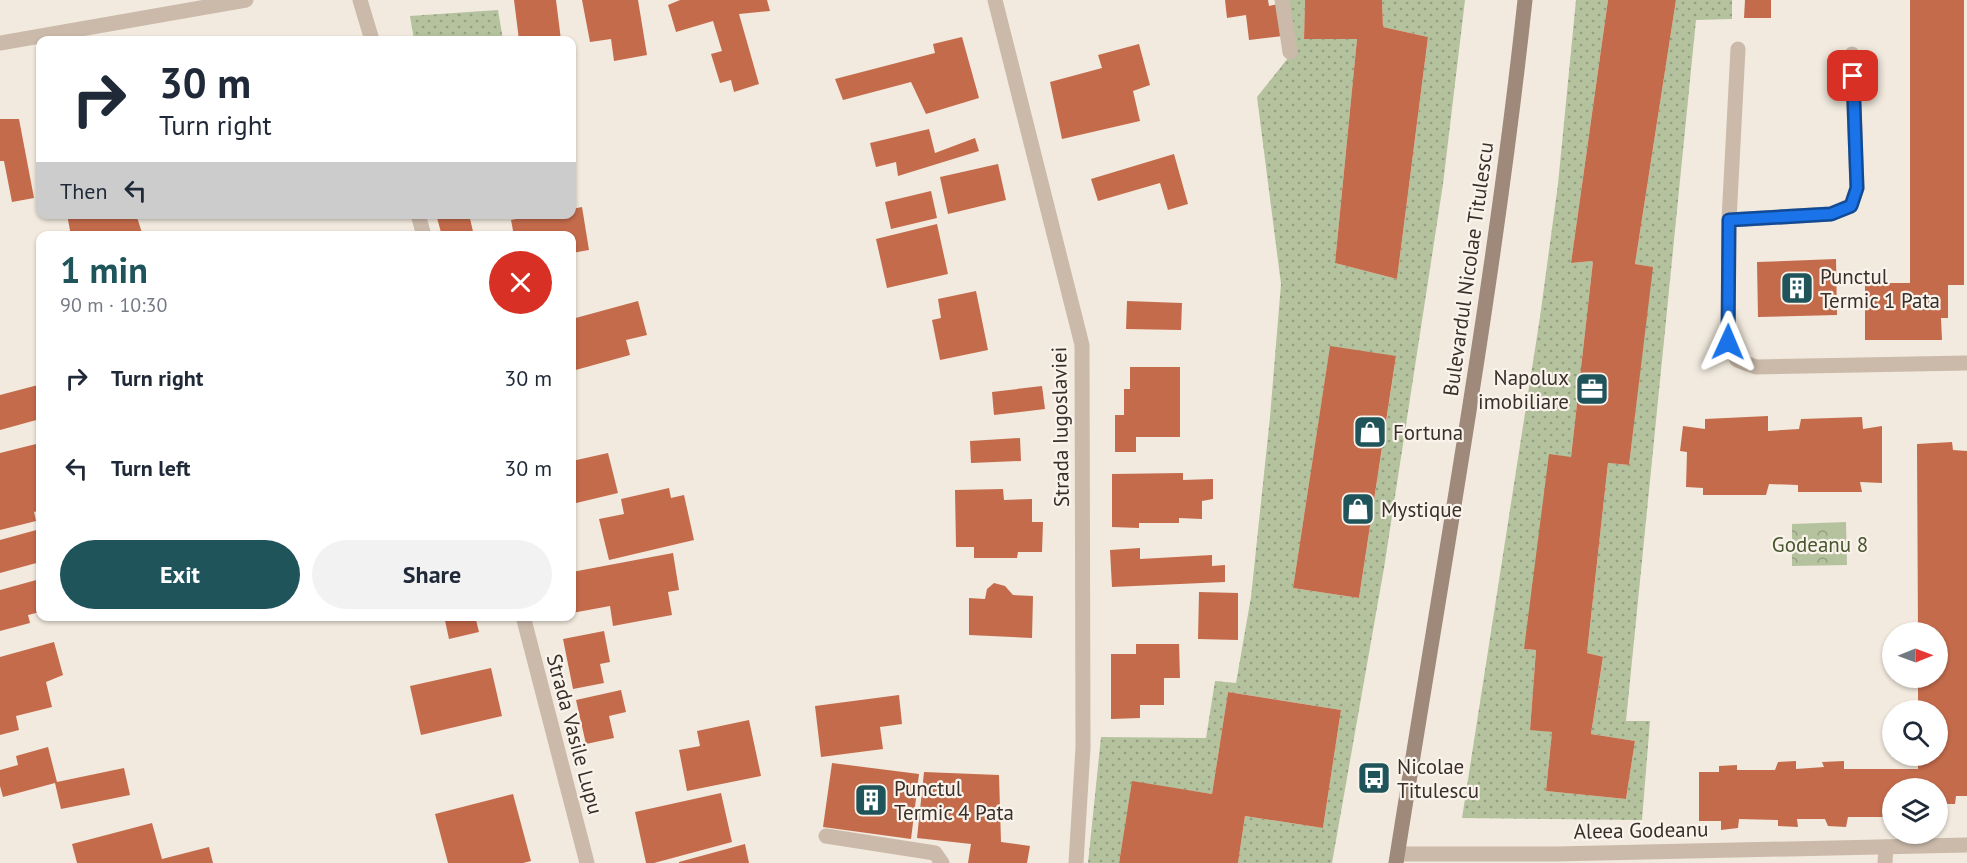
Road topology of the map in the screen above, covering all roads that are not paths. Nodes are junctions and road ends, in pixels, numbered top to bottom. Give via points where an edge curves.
1 (246, 0) edge
2 (360, 0) edge
3 (994, 0) edge
4 (1282, 0) edge
5 (1525, 0) edge
6 (40, 36) edge
7 (371, 36) edge
8 (36, 37) edge
9 (0, 43) edge
10 (1738, 49) dead end
11 (1290, 52) dead end
12 (1852, 54) dead end
13 (1729, 220) junction
14 (1967, 363) edge
15 (524, 621) edge
16 (826, 837) dead end
17 (1967, 845) edge
18 (1886, 847) junction
19 (1555, 858) edge
20 (1397, 859) edge
21 (587, 863) edge
22 (942, 863) edge
23 (1076, 863) edge
24 (1886, 863) edge

1 - 6 street
2 - 7 street
3 - 23 street, Strada Iugoslaviei via 1082,345 1083,748
4 - 11 street
5 - 20 main road, Bulevardul Nicolae Titulescu via 1482,325
8 - 9 street
10 - 13 street
12 - 13 street via 1857,188 1851,206 1831,214
13 - 14 street via 1728,342 1737,360 1756,367
15 - 21 street, Strada Vasile Lupu
16 - 22 street via 920,849 935,853
17 - 18 street, Aleea Godeanu
18 - 19 street, Aleea Godeanu via 1653,851
18 - 24 street
19 - 20 street, Aleea Godeanu

